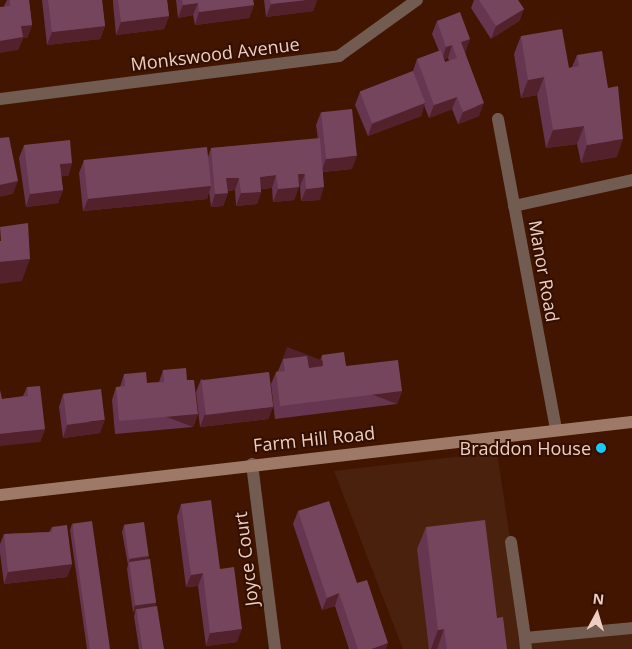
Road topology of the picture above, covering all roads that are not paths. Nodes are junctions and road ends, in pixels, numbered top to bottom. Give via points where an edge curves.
1 (417, 0) edge
2 (0, 99) edge
3 (498, 119) dead end
4 (632, 180) edge
5 (514, 206) junction
6 (632, 422) edge
7 (556, 430) junction
8 (252, 464) junction
9 (0, 495) edge
10 (511, 542) dead end
11 (632, 628) edge
12 (526, 643) edge
13 (274, 649) edge

1 - 2 street, Monkswood Avenue via 339,56
3 - 5 street, Manor Road
4 - 5 street
5 - 7 street, Manor Road
6 - 7 street, Farm Hill Road
7 - 8 street, Farm Hill Road
8 - 9 street, Farm Hill Road
8 - 13 street, Joyce Court
10 - 12 street
11 - 12 street

